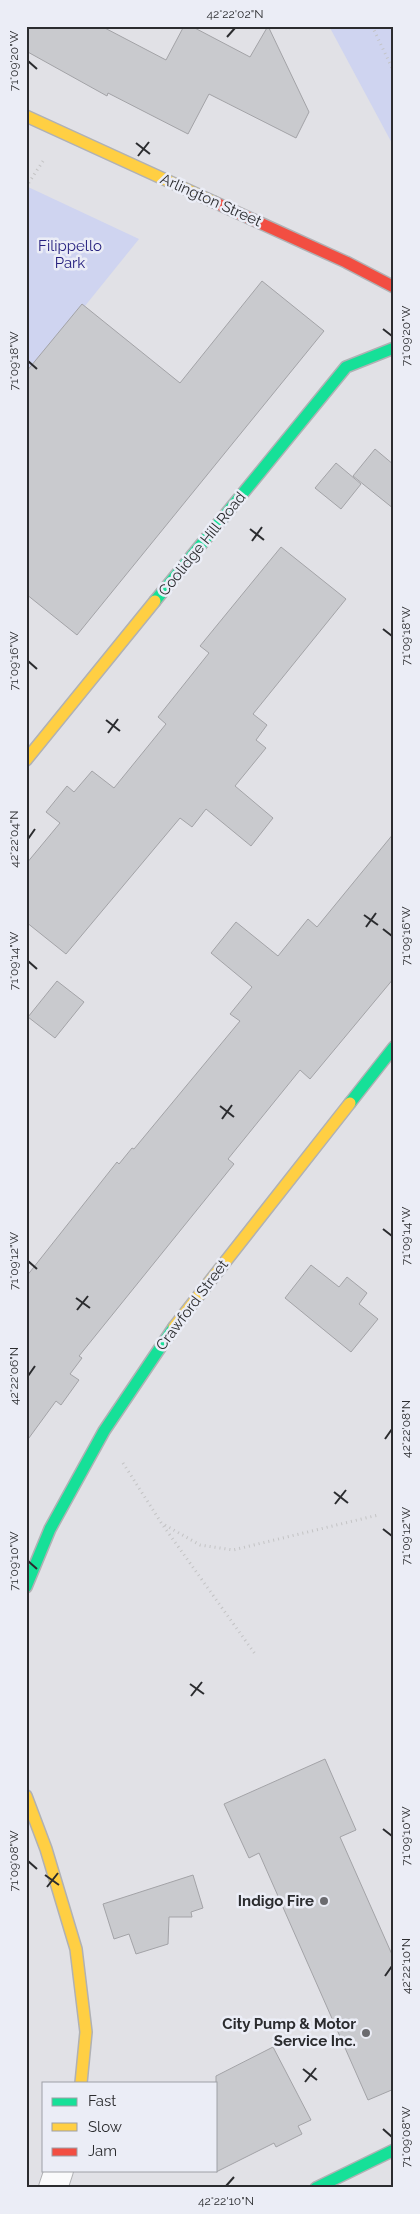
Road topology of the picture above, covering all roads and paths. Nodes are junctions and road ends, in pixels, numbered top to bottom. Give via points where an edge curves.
1 (372, 26) edge
2 (394, 72) edge
3 (26, 116) edge
4 (394, 287) edge
5 (394, 348) edge
6 (26, 760) edge
7 (394, 1047) edge
8 (123, 1462) dead end
9 (378, 1515) dead end
10 (162, 1524) junction
11 (26, 1586) edge
12 (255, 1654) dead end
13 (26, 1796) edge
14 (80, 2082) edge
15 (394, 2150) edge
16 (59, 2172) edge
17 (54, 2188) edge
18 (316, 2188) edge

1 - 2 path
3 - 4 street, Arlington Street
5 - 6 street, Coolidge Hill Road via 346,368
7 - 11 street, Crawford Street via 179,1320 104,1431 50,1529
8 - 10 path
9 - 10 path via 233,1550 200,1545
10 - 12 path
13 - 14 street via 46,1849 76,1949 86,2032
15 - 18 street
16 - 17 street

